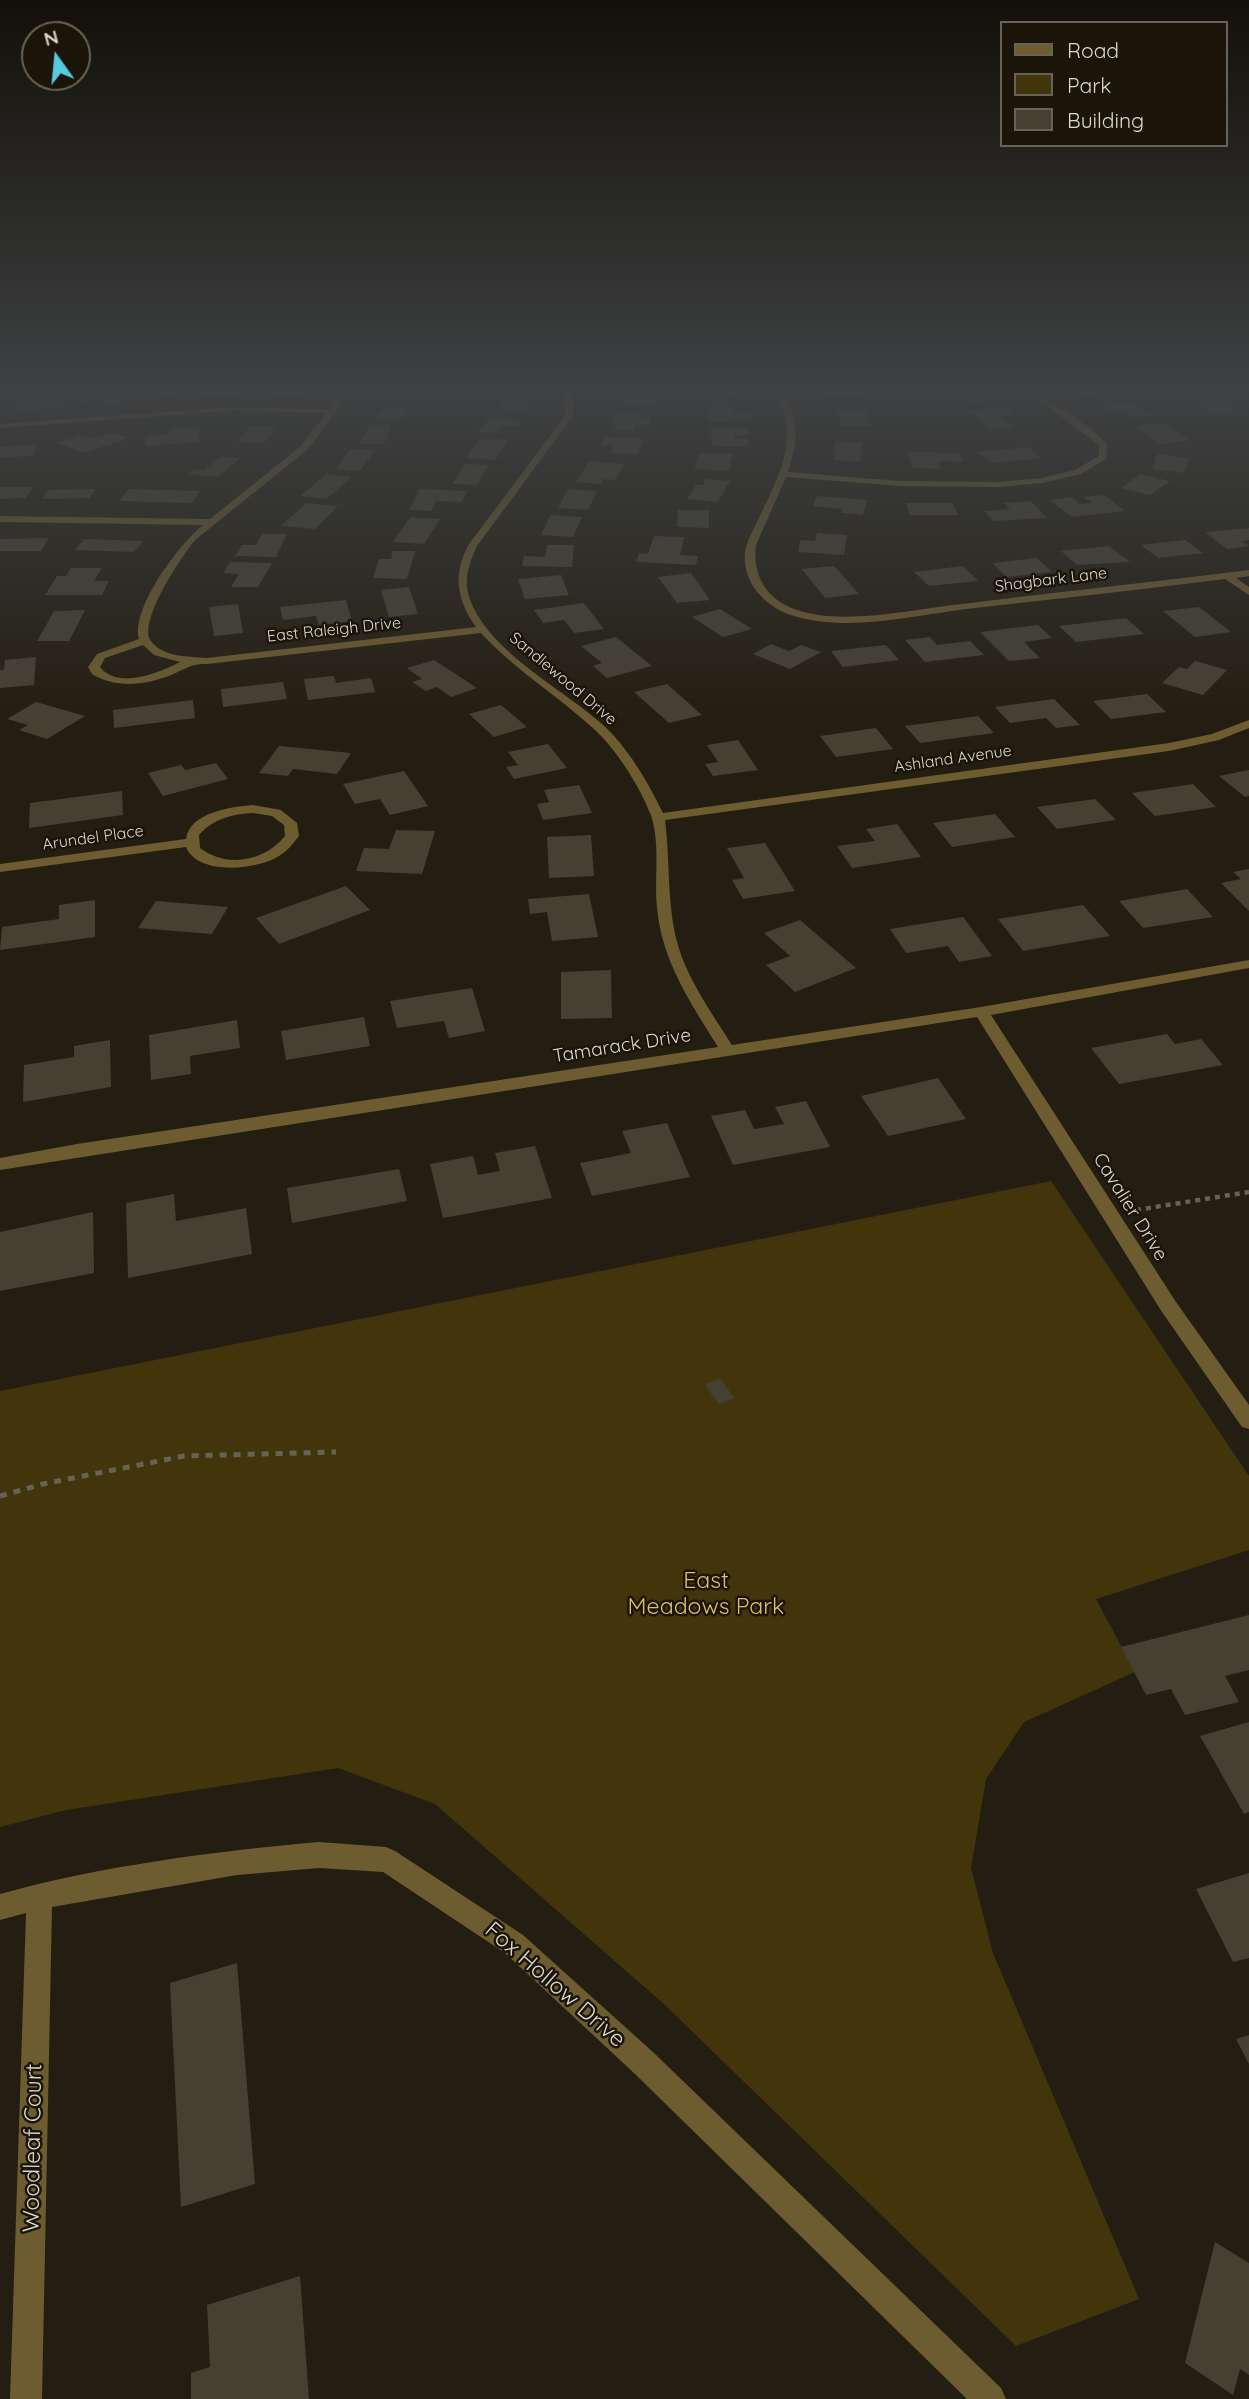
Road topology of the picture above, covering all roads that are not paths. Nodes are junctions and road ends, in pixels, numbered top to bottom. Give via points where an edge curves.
1 (237, 501) edge
2 (505, 501) edge
3 (770, 501) edge
4 (0, 519) edge
5 (211, 522) junction
6 (1249, 573) edge
7 (1227, 576) junction
8 (1249, 592) edge
9 (481, 629) junction
10 (145, 641) junction
11 (190, 661) junction
12 (1249, 724) edge
13 (659, 817) junction
14 (191, 842) junction
15 (0, 868) edge
16 (1249, 964) edge
17 (981, 1012) junction
18 (728, 1051) junction
19 (0, 1164) edge
20 (1249, 1421) edge
21 (39, 1896) junction
22 (0, 1907) edge
23 (26, 2399) edge
24 (990, 2399) edge

1 - 5 street
2 - 9 street, Sandlewood Drive via 466,561 463,594
3 - 7 street, Shagbark Lane via 751,545 747,562 752,577 765,596 795,613 822,618
4 - 5 street
5 - 10 street via 176,556 164,576 142,629
6 - 7 street, Shagbark Lane
7 - 8 street
9 - 11 street, East Raleigh Drive
9 - 13 street, Sandlewood Drive via 607,734
10 - 11 street, East Raleigh Drive via 158,653
10 - 11 street, East Raleigh Drive via 101,656 94,667 98,674 110,680 134,680 160,675
12 - 13 street, Ashland Avenue via 1170,747
13 - 18 street, Sandlewood Drive via 663,907 673,954
14 - 14 street via 198,855 207,859 245,863 281,850 293,829 276,813 240,810 205,821
14 - 15 street, Arundel Place
16 - 17 street, Tamarack Drive
17 - 18 street, Tamarack Drive
17 - 20 street, Cavalier Drive via 1109,1215
18 - 19 street, Tamarack Drive
21 - 22 street, Fox Hollow Drive
21 - 23 street, Woodleaf Court
21 - 24 street, Fox Hollow Drive via 237,1862 319,1855 386,1860 514,1944

